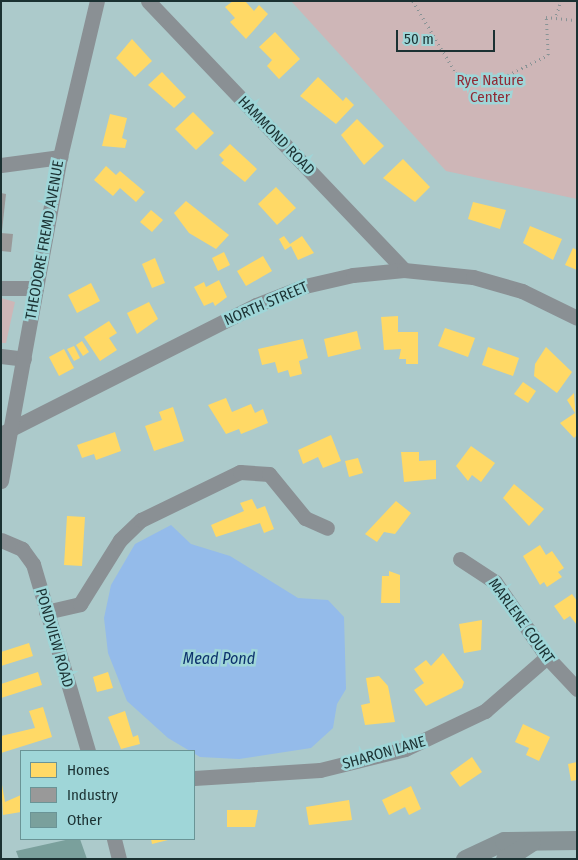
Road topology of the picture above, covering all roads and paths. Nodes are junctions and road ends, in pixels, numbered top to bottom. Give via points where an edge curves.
1 (97, 1) edge
2 (148, 1) edge
3 (413, 1) edge
4 (561, 1) edge
5 (556, 15) junction
6 (577, 20) edge
7 (60, 157) junction
8 (1, 160) edge
9 (23, 160) junction
10 (1, 165) edge
11 (404, 270) junction
12 (1, 288) edge
13 (36, 288) junction
14 (577, 318) edge
15 (1, 356) edge
16 (24, 359) junction
17 (9, 398) edge
18 (6, 432) edge
19 (1, 481) edge
20 (327, 528) dead end
21 (1, 540) edge
22 (460, 559) dead end
23 (46, 612) junction
24 (547, 657) junction
25 (577, 690) edge
26 (88, 750) edge
27 (195, 778) edge
28 (114, 840) edge
29 (537, 840) junction
30 (577, 840) edge
31 (120, 859) edge
32 (465, 859) edge
33 (505, 859) edge

1 - 7 street, THEODORE FREMD AVENUE
2 - 11 street, HAMMOND ROAD
3 - 5 path via 456,73 477,78 508,75 548,55 546,18
4 - 5 path
5 - 6 path
7 - 9 street
7 - 13 street, THEODORE FREMD AVENUE
8 - 9 street via 18,156
9 - 10 street via 14,166
11 - 14 street, NORTH STREET via 496,283
11 - 18 street, NORTH STREET via 353,275 281,295
12 - 13 street
13 - 16 street, THEODORE FREMD AVENUE
15 - 16 street
16 - 17 street, THEODORE FREMD AVENUE
17 - 18 street, THEODORE FREMD AVENUE
18 - 19 street, THEODORE FREMD AVENUE
20 - 23 street via 299,512 269,474 240,472 141,520 120,540 80,604
21 - 23 street, PONDVIEW ROAD via 29,556
22 - 24 street, MARLENE COURT via 495,582
23 - 26 street, PONDVIEW ROAD
24 - 25 street, MARLENE COURT
24 - 27 street, SHARON LANE via 485,711 420,744 320,770
28 - 31 street
29 - 30 main road
29 - 32 main road via 492,844
29 - 33 main road

